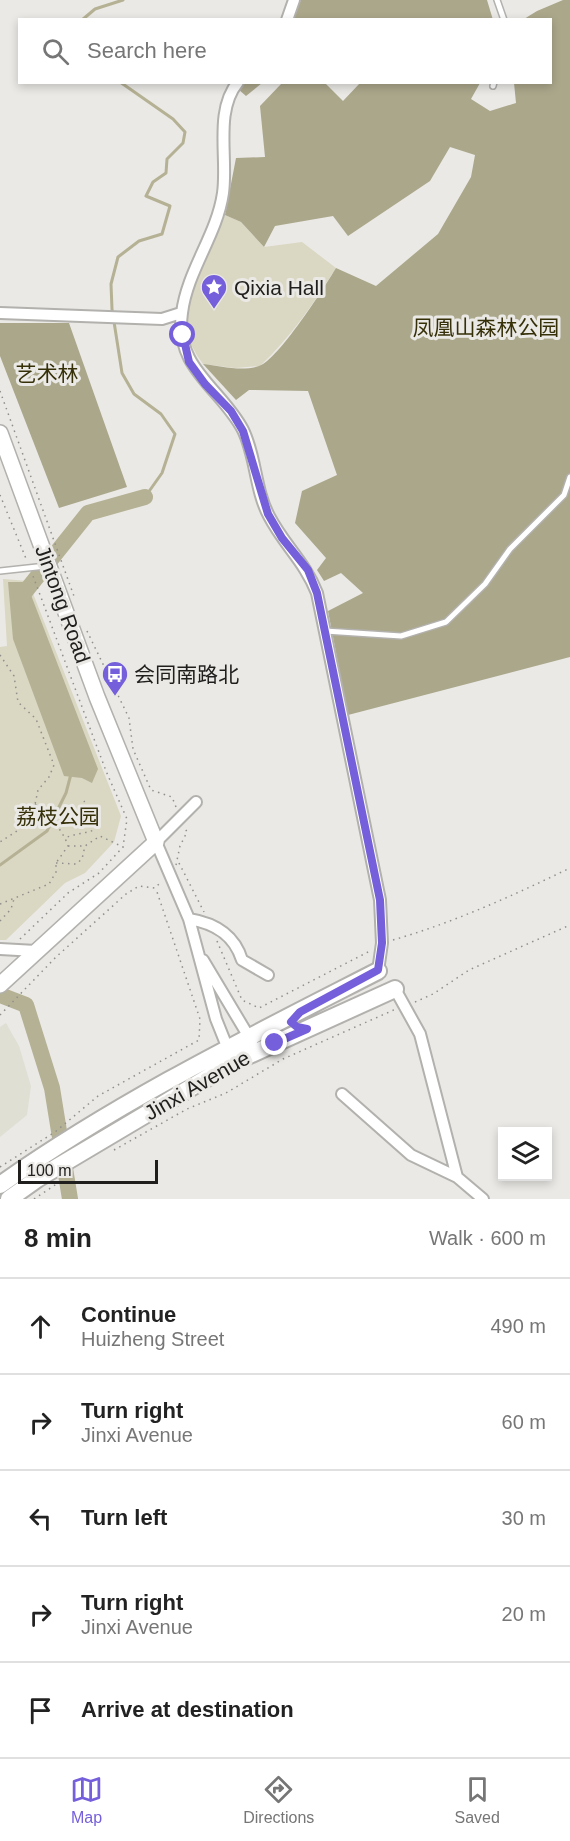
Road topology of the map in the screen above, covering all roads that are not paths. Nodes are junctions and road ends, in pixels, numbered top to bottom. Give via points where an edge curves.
1 (294, 0) edge
2 (497, 0) edge
3 (288, 18) edge
4 (503, 18) edge
5 (237, 84) edge
6 (0, 313) edge
7 (182, 313) junction
8 (0, 433) edge
9 (570, 477) edge
10 (55, 569) junction
11 (0, 571) edge
12 (325, 631) junction
13 (196, 802) dead end
14 (156, 842) junction
15 (189, 919) junction
16 (5, 949) edge
17 (197, 949) junction
18 (36, 951) junction
19 (378, 970) joint
20 (268, 975) dead end
21 (0, 985) edge
22 (395, 989) joint
23 (309, 1006) junction
24 (307, 1029) junction
25 (249, 1035) junction
26 (226, 1046) junction
27 (256, 1052) junction
28 (234, 1062) junction
29 (169, 1079) junction
30 (342, 1094) dead end
31 (160, 1106) junction
32 (33, 1171) junction
33 (457, 1177) junction
34 (0, 1185) edge
35 (9, 1199) edge
36 (483, 1199) edge

1 - 3 street
2 - 4 lane
5 - 7 street via 227,102 221,207
6 - 7 street via 162,319
7 - 12 street via 189,362 243,431 268,514 308,570
8 - 10 street, Jintong Road
9 - 12 lane via 564,495 446,622 401,636
10 - 11 lane
10 - 14 street, Jintong Road via 97,697
12 - 19 street via 380,900 382,943
13 - 14 street
14 - 15 street
14 - 18 street
15 - 17 street
15 - 20 street via 210,922 237,943 242,960
16 - 18 street
17 - 25 street
17 - 26 street
18 - 21 street
19 - 23 main road, Jinxi Avenue
22 - 24 main road, Jinxi Avenue
22 - 33 street via 420,1034
23 - 24 main road via 291,1022
23 - 25 main road, Jinxi Avenue
24 - 27 main road, Jinxi Avenue
25 - 26 main road, Jinxi Avenue
25 - 27 street
26 - 28 street
26 - 29 main road, Jinxi Avenue
27 - 28 main road, Jinxi Avenue
28 - 31 main road, Jinxi Avenue
29 - 31 main road via 178,1081 179,1086
29 - 32 main road, Jinxi Avenue via 107,1115
30 - 33 street via 411,1155
31 - 32 main road, Jinxi Avenue
32 - 34 main road, Jinxi Avenue
32 - 35 main road, Jinxi Avenue
33 - 36 street

